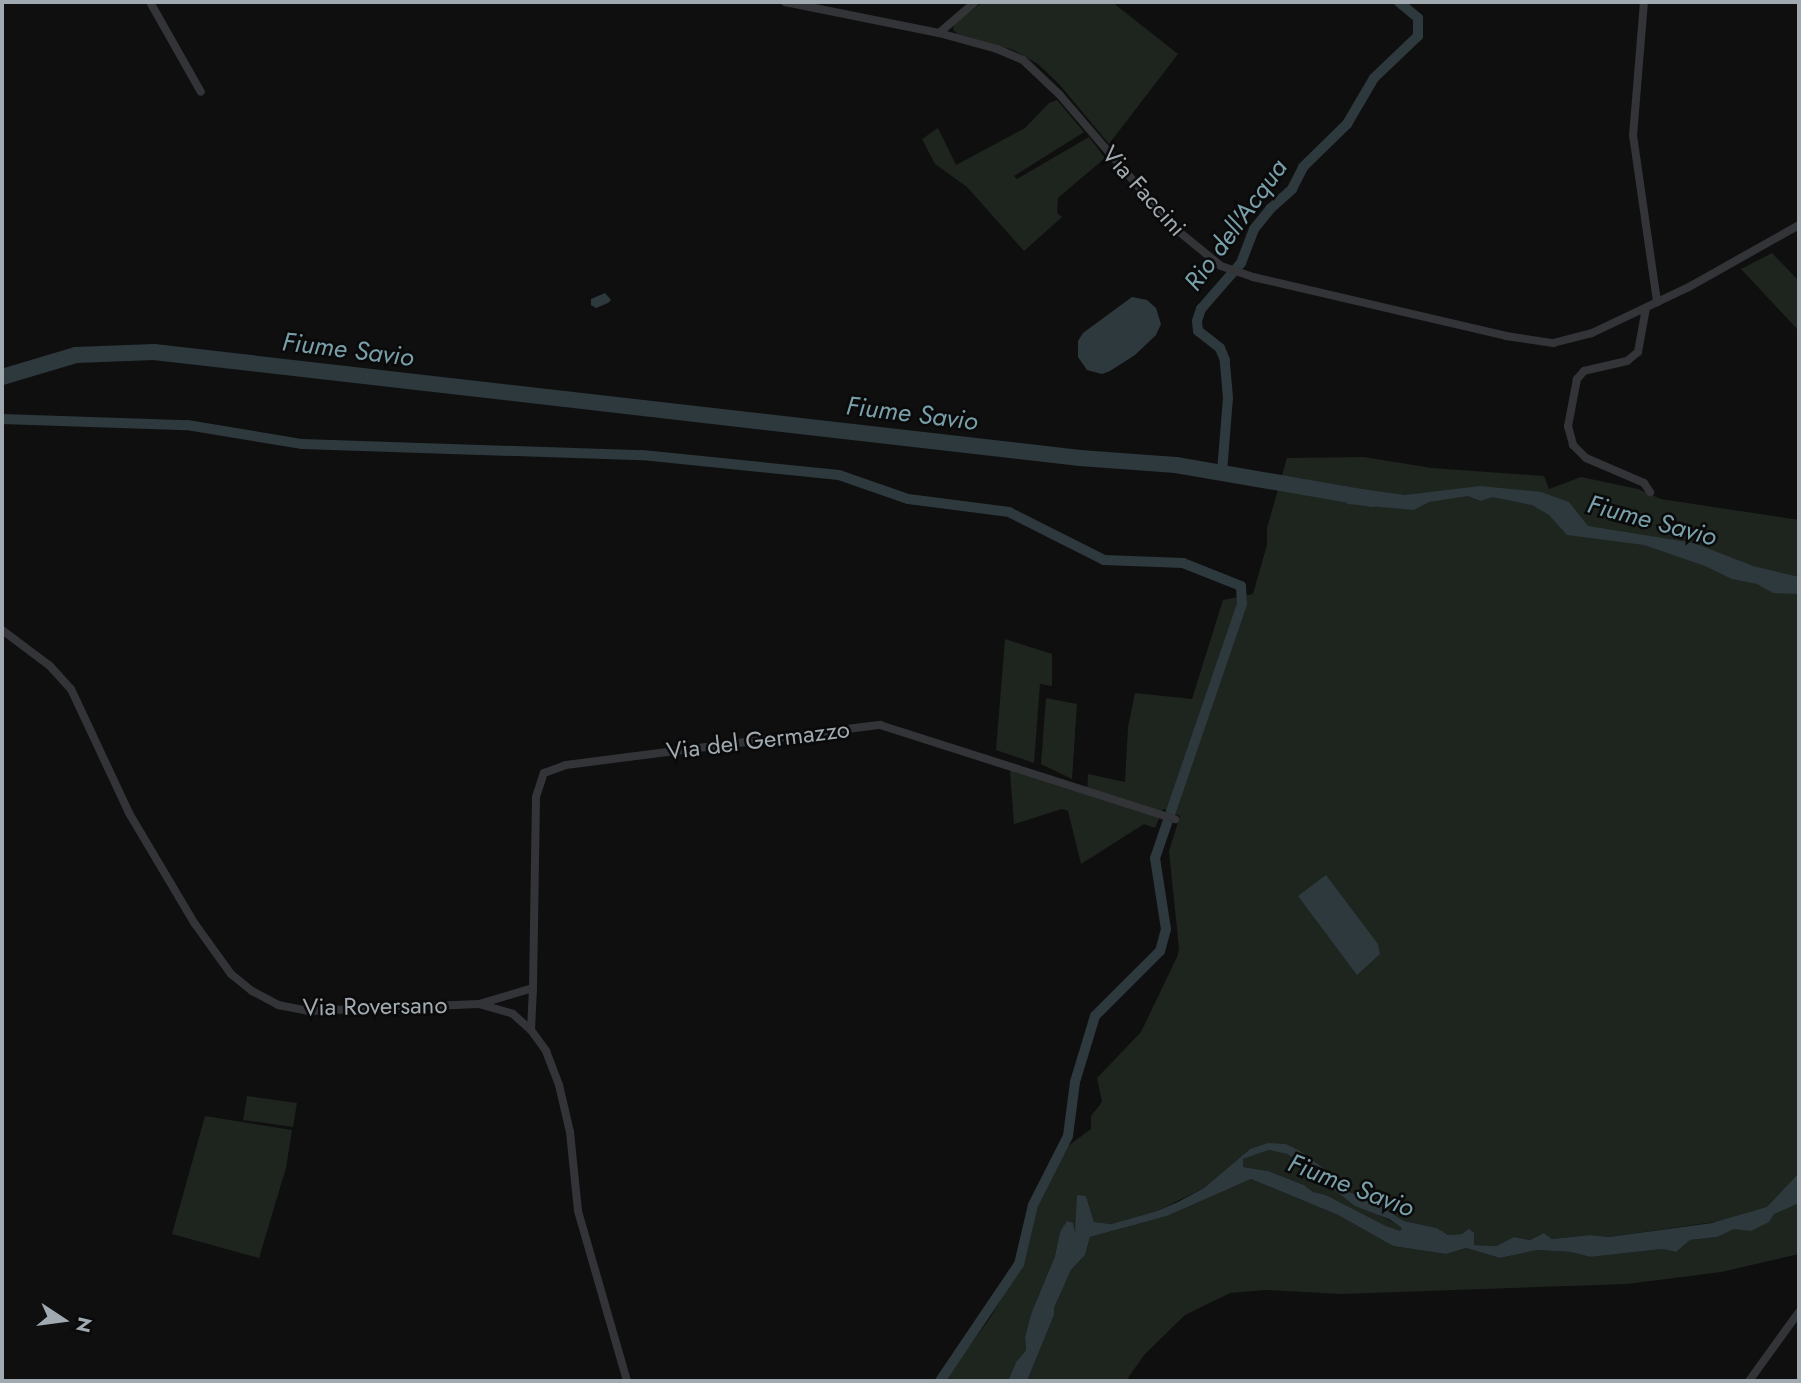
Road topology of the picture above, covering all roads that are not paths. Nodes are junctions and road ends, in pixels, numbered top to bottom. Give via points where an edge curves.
1 (150, 2) edge
2 (785, 2) edge
3 (975, 2) edge
4 (1644, 2) edge
5 (939, 33) junction
6 (201, 92) dead end
7 (1799, 225) edge
8 (1657, 302) junction
9 (1646, 308) junction
10 (1650, 492) dead end
11 (2, 630) edge
12 (1175, 819) dead end
13 (533, 988) junction
14 (479, 1004) junction
15 (531, 1030) junction
16 (1799, 1312) edge
17 (627, 1381) edge
18 (1749, 1381) edge

1 - 6 street
2 - 5 street, Via Faccini
3 - 5 street
4 - 8 street via 1633,135
5 - 9 street, Via Faccini via 1023,60 1059,94 1172,226 1221,266 1506,336 1553,343
7 - 8 street, Via Faccini
8 - 9 street, Via Faccini
9 - 10 street via 1638,352 1627,361 1584,371 1577,379 1568,426 1573,445 1586,458 1644,483
11 - 14 street, Via Roversano via 50,666 71,689 129,813 195,924 232,974 252,991 278,1005 309,1011
12 - 13 street, Via del Germazzo via 880,724 566,765 544,773 536,797
13 - 14 street
13 - 15 street, Via del Germazzo
14 - 15 street, Via Roversano via 513,1014
15 - 17 street, Via Roversano via 559,1084 570,1132 578,1211
16 - 18 street

